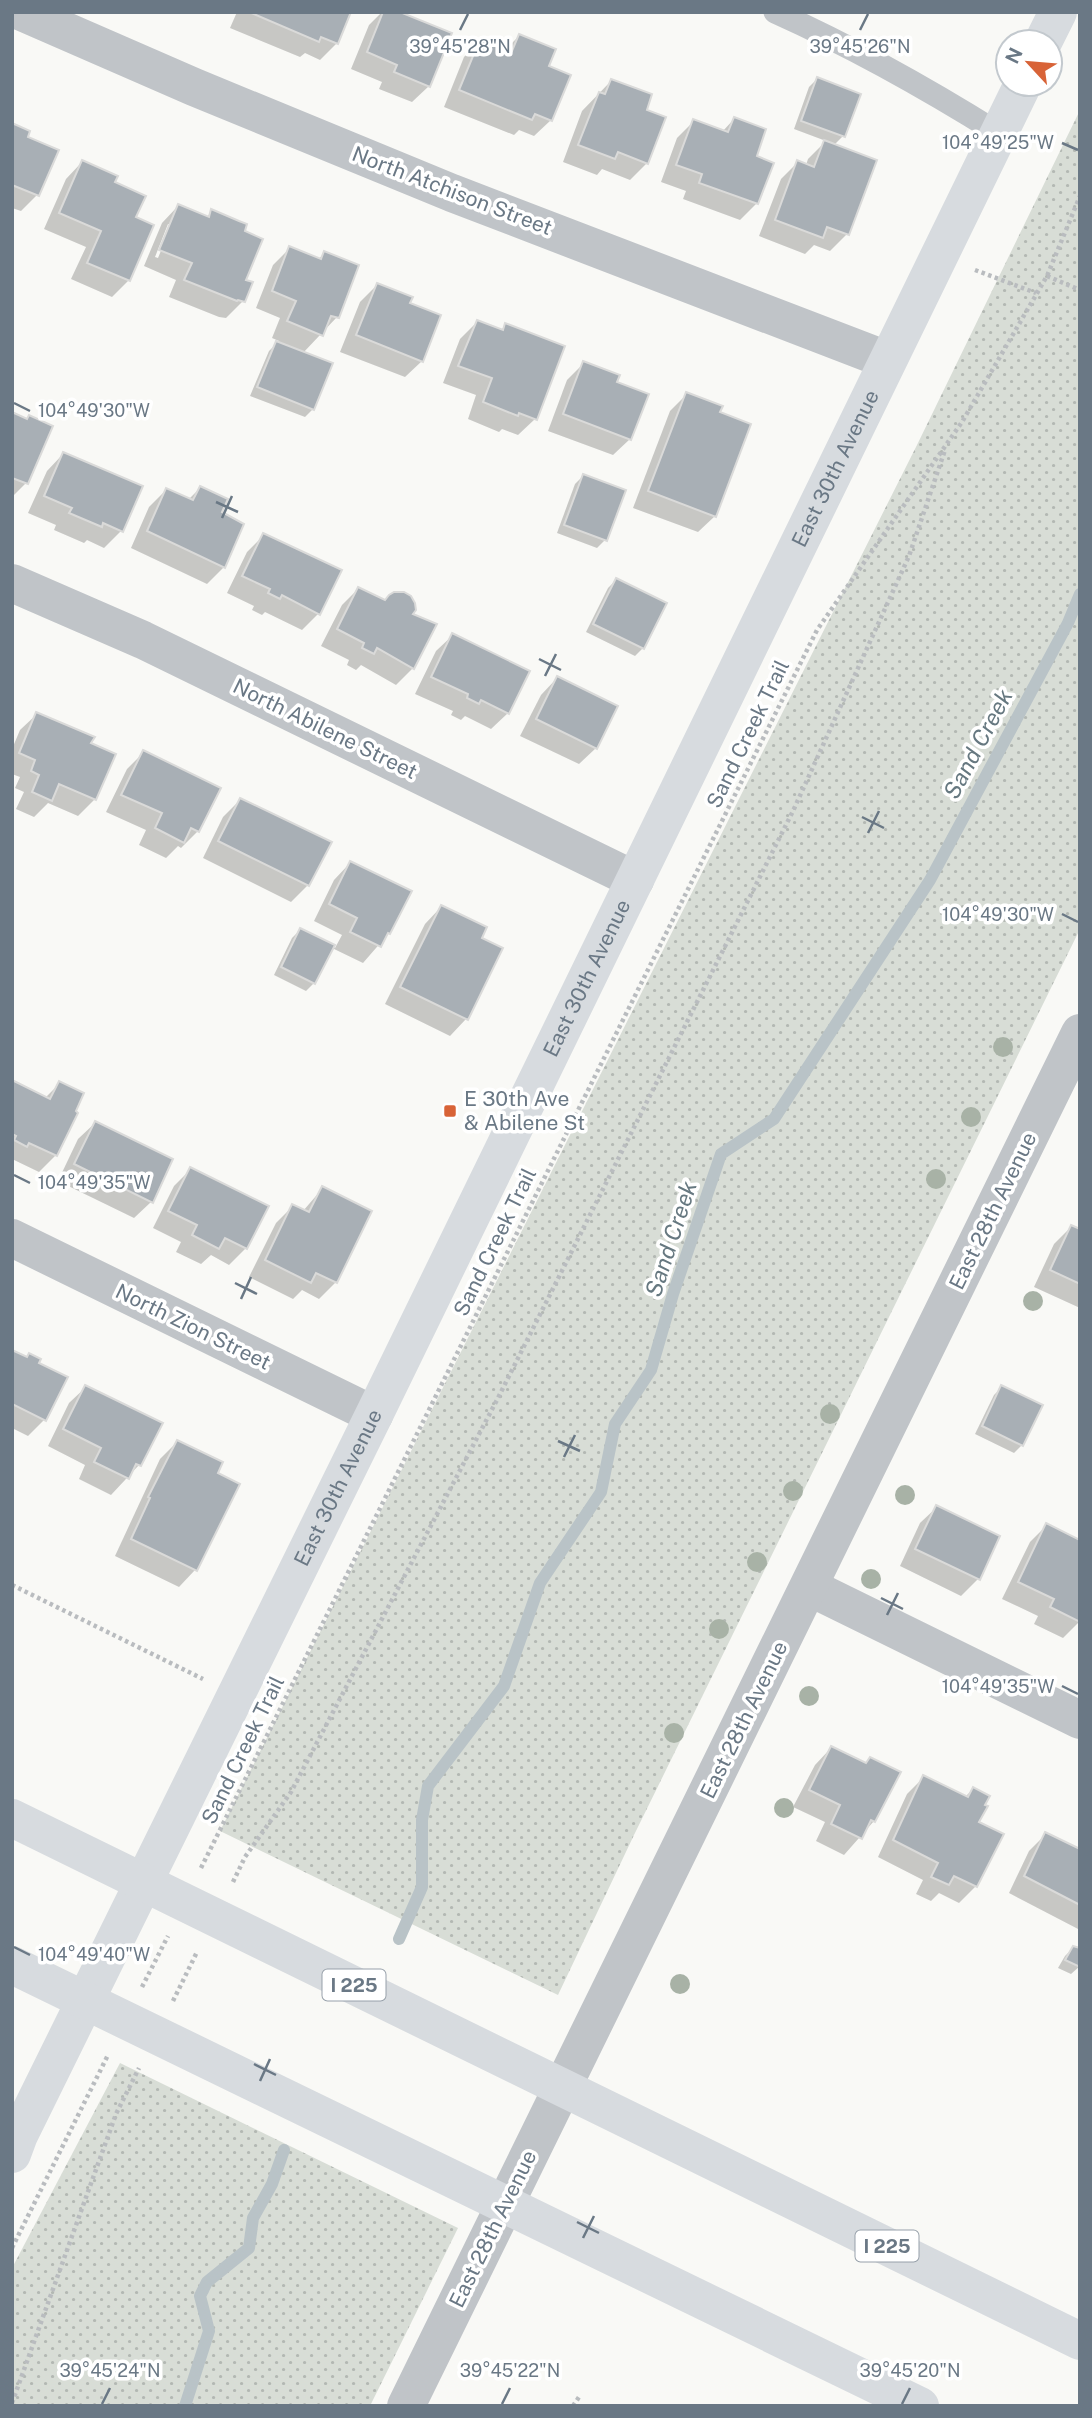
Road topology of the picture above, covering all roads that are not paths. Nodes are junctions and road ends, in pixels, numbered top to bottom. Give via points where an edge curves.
1 (22, 12) edge
2 (775, 12) edge
3 (1058, 12) edge
4 (1050, 28) edge
5 (1016, 98) edge
6 (998, 133) junction
7 (887, 360) junction
8 (12, 583) edge
9 (635, 880) junction
10 (1080, 1033) edge
11 (1070, 1079) edge
12 (12, 1238) edge
13 (374, 1415) junction
14 (809, 1587) junction
15 (1080, 1720) edge
16 (13, 1819) edge
17 (12, 1965) edge
18 (14, 2145) edge
19 (1080, 2341) edge
20 (406, 2406) edge
21 (920, 2406) edge

1 - 7 street, North Atchison Street via 452,193
2 - 6 lane via 907,77
3 - 4 main road
5 - 6 main road, East 30th Avenue
6 - 7 main road, East 30th Avenue
7 - 9 main road, East 30th Avenue
8 - 9 street, North Abilene Street via 144,640
9 - 13 main road, East 30th Avenue
10 - 11 street, East 28th Avenue
11 - 14 street, East 28th Avenue
12 - 13 street, North Zion Street
13 - 18 main road, East 30th Avenue
14 - 15 street
14 - 20 street, East 28th Avenue
16 - 19 main road, I 225
17 - 21 main road

